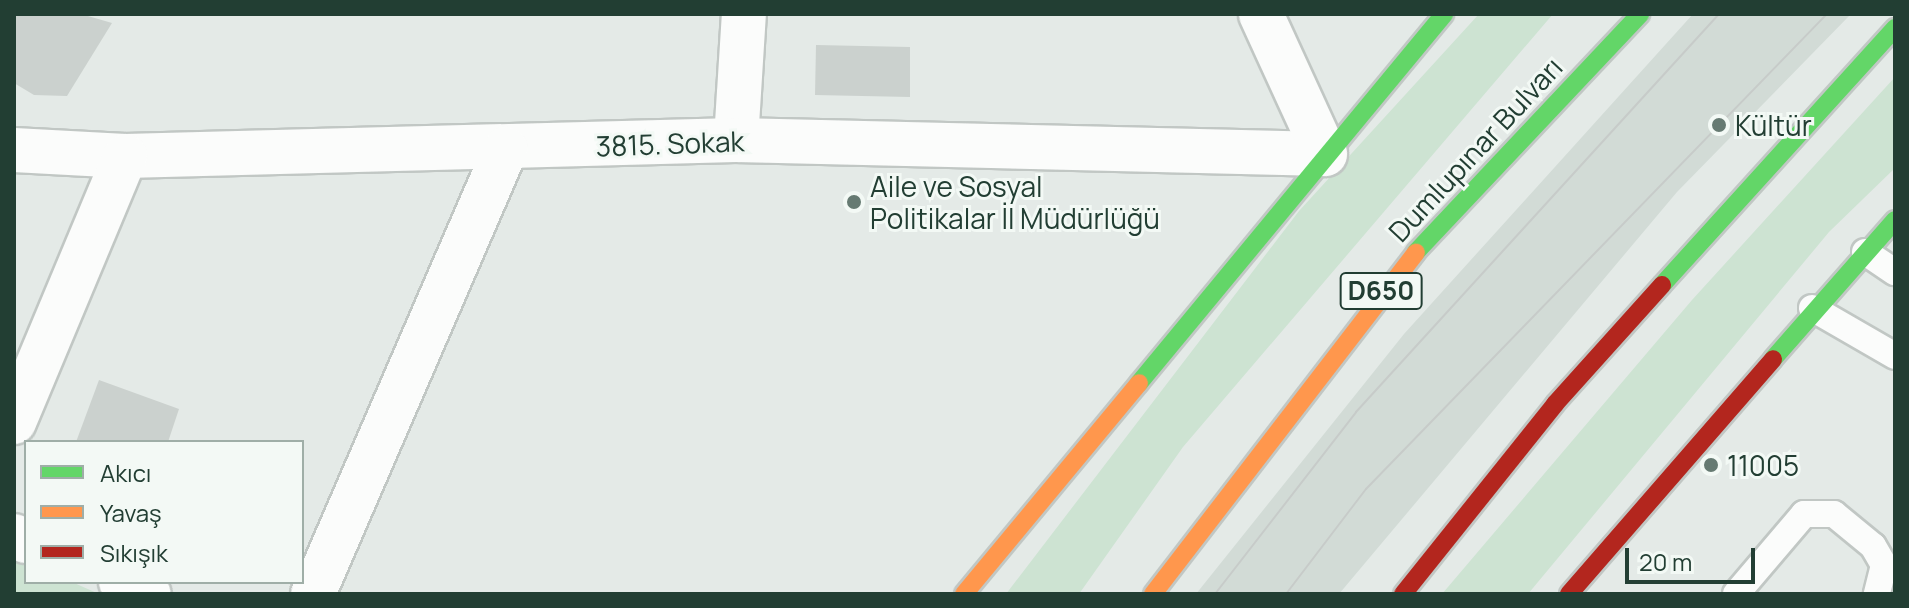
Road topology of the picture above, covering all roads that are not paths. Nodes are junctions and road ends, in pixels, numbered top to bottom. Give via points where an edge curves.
1 (744, 14) edge
2 (1261, 14) edge
3 (1444, 14) edge
4 (1640, 14) edge
5 (1895, 28) edge
6 (736, 140) junction
7 (506, 149) junction
8 (14, 150) edge
9 (1325, 154) junction
10 (125, 156) junction
11 (1895, 220) edge
12 (1865, 252) junction
13 (1895, 272) edge
14 (1812, 308) junction
15 (1895, 356) edge
16 (14, 422) edge
17 (126, 584) edge
18 (149, 594) edge
19 (313, 594) edge
20 (964, 594) edge
21 (1153, 594) edge
22 (1403, 594) edge
23 (1569, 594) edge
24 (1736, 594) edge
25 (1877, 594) edge

1 - 6 street
2 - 9 street
3 - 9 main road
4 - 21 main road, Dumlupınar Bulvarı / D650 via 1388,282
5 - 22 main road via 1555,404
6 - 7 street, 3815. Sokak
6 - 9 street, 3815. Sokak
7 - 10 street, 3815. Sokak
7 - 19 street
8 - 10 street, 3815. Sokak
9 - 20 main road
10 - 16 street
11 - 12 main road
12 - 13 lane
12 - 14 main road
14 - 15 lane
14 - 23 main road
17 - 18 street
24 - 25 lane via 1804,514 1834,514 1873,546 1884,565

